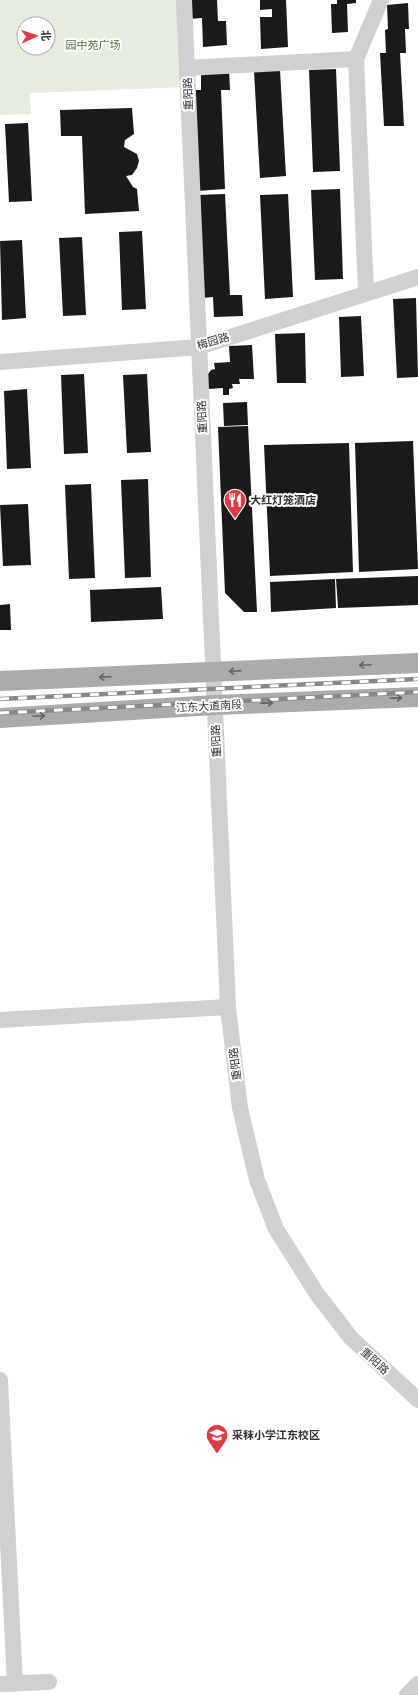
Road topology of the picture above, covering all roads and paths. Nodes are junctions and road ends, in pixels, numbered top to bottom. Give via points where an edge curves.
1 (184, 0) edge
2 (381, 0) edge
3 (356, 59) junction
4 (187, 68) junction
5 (418, 278) edge
6 (366, 293) junction
7 (199, 347) junction
8 (0, 362) edge
9 (418, 663) edge
10 (213, 672) junction
11 (0, 681) edge
12 (418, 697) edge
13 (215, 705) junction
14 (0, 718) edge
15 (228, 1007) junction
16 (0, 1020) edge
17 (0, 1380) edge
18 (418, 1400) edge
19 (1, 1419) edge
20 (49, 1682) dead end
21 (7, 1684) edge
22 (418, 1684) edge
23 (407, 1695) edge

1 - 4 street, 重阳路
2 - 3 street
3 - 4 street
3 - 6 street
4 - 7 street, 重阳路
5 - 6 street, 梅园路
6 - 7 street, 梅园路
7 - 8 street, 梅园路
7 - 10 street, 重阳路
9 -> 10 main road
10 -> 11 main road
10 - 13 street, 重阳路
13 -> 12 main road, 江东大道南段
14 -> 13 main road, 江东大道南段
13 - 15 street, 重阳路
15 - 16 street
15 - 18 street, 重阳路 via 240,1108 257,1180 276,1229 317,1294 351,1338
17 - 19 street
19 - 21 street
20 - 21 street
22 - 23 street

